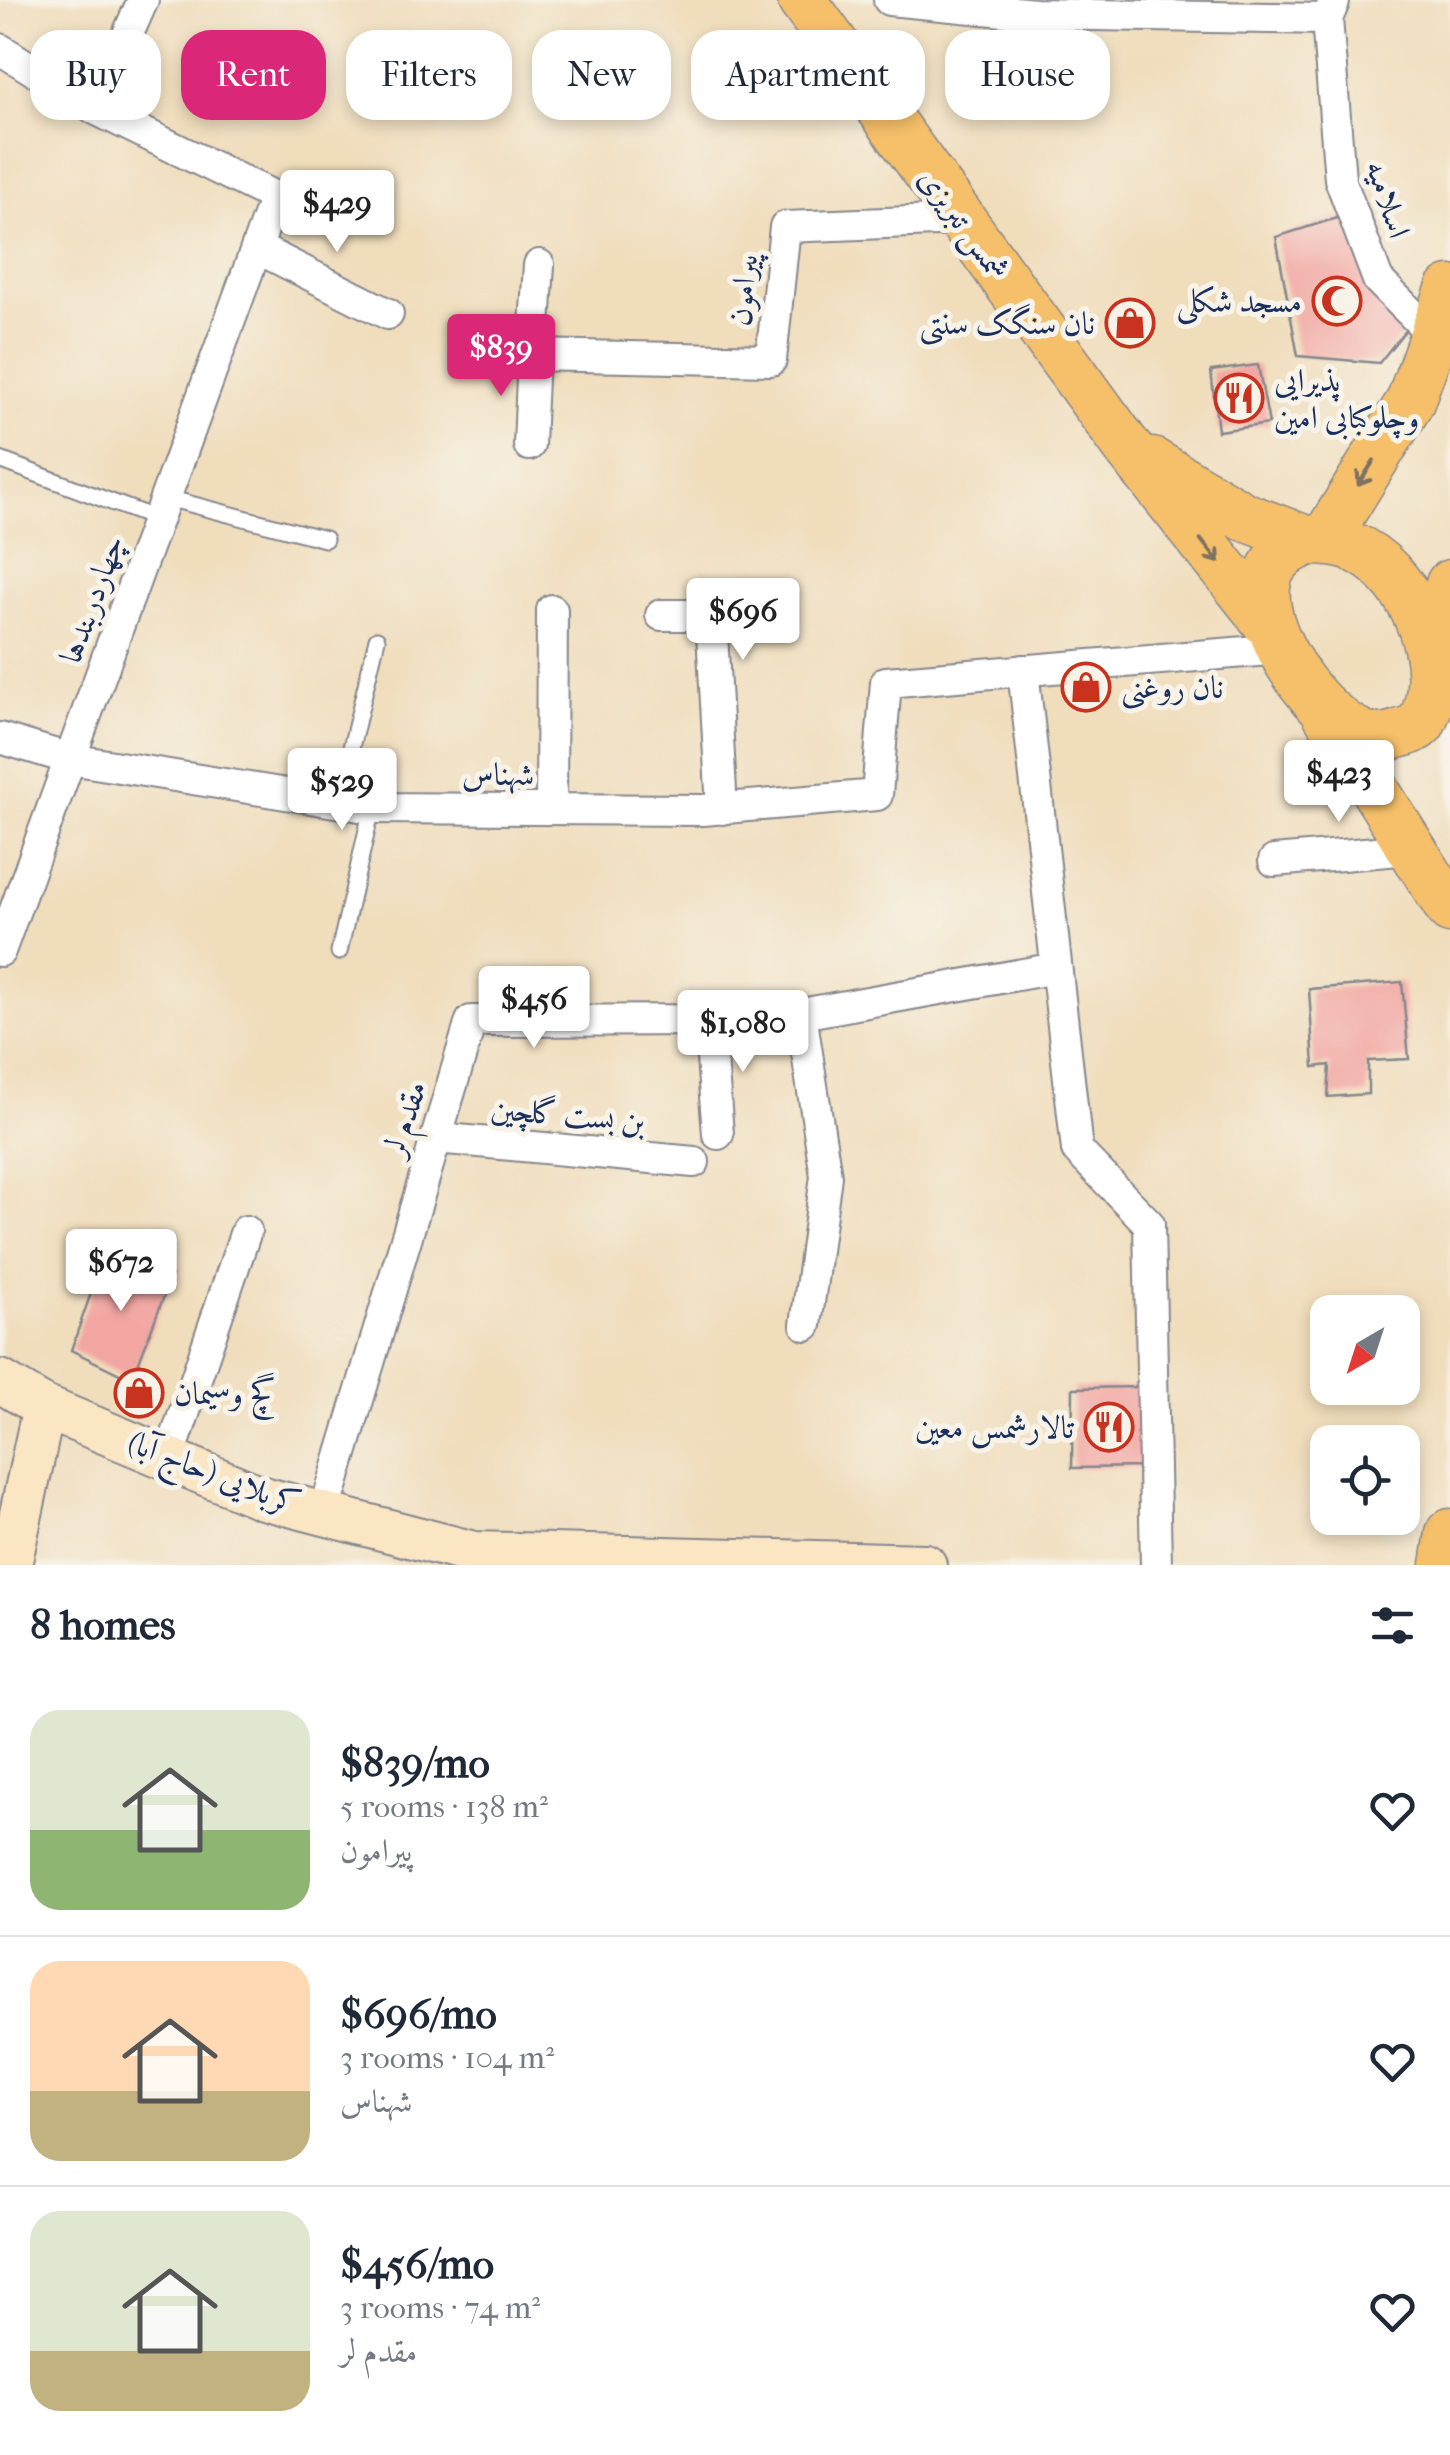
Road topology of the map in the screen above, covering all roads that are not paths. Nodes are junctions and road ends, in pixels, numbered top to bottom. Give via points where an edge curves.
1 (143, 0) edge
2 (802, 0) edge
3 (889, 0) edge
4 (1331, 10) edge
5 (130, 30) edge
6 (0, 49) edge
7 (30, 68) edge
8 (118, 120) edge
9 (961, 220) junction
10 (254, 260) junction
11 (539, 265) dead end
12 (1450, 290) edge
13 (388, 314) dead end
14 (1435, 337) junction
15 (534, 356) junction
16 (529, 445) dead end
17 (1127, 447) junction
18 (0, 460) edge
19 (163, 509) junction
20 (325, 539) dead end
21 (1316, 541) junction
22 (1450, 584) edge
23 (552, 610) dead end
24 (661, 615) dead end
25 (1275, 636) junction
26 (377, 639) dead end
27 (1023, 670) junction
28 (1442, 690) edge
29 (1320, 702) junction
30 (0, 738) edge
31 (70, 759) junction
32 (338, 802) junction
33 (372, 808) junction
34 (550, 809) junction
35 (712, 810) junction
36 (1410, 849) junction
37 (1274, 861) dead end
38 (1450, 908) edge
39 (0, 951) edge
40 (339, 952) dead end
41 (1056, 968) junction
42 (802, 1014) junction
43 (708, 1020) junction
44 (718, 1134) dead end
45 (436, 1138) junction
46 (694, 1162) dead end
47 (246, 1230) dead end
48 (806, 1325) dead end
49 (0, 1382) edge
50 (44, 1406) junction
51 (169, 1458) junction
52 (324, 1514) junction
53 (1450, 1534) edge
54 (510, 1560) edge
55 (10, 1565) edge
56 (925, 1565) edge
57 (1156, 1565) edge
58 (1445, 1565) edge

1 - 5 street
2 - 9 main road, شمس تبریزی
3 - 4 street via 1035,14
4 - 14 street, اسلامیه via 1340,179 1378,280
6 - 7 street
8 - 10 street, چهاردربندها via 275,198
9 - 15 street, پیرامون via 785,227 770,360
9 - 17 main road, شمس تبریزی
10 - 13 street
10 - 19 street, چهاردربندها
11 - 15 street
12 - 14 main road
14 -> 21 main road via 1410,402
15 - 16 street
17 - 21 main road via 1243,516
17 -> 25 main road, شمس تبریزی
18 - 19 lane
19 - 20 lane
19 - 31 street, چهاردربندها
21 - 25 main road via 1288,549 1266,582
21 - 28 main road via 1358,548 1385,566 1415,602
22 - 28 main road
23 - 34 street
24 - 35 street via 711,616
25 - 27 street
25 - 29 main road
26 - 32 lane
27 - 35 street, شهناس via 886,682 877,795
27 - 41 street
28 - 29 main road via 1419,727 1385,739 1345,726
29 - 36 main road
30 - 31 street, شهناس
31 - 32 street, شهناس
31 - 39 street, چهاردربندها
32 - 33 street, شهناس
33 - 34 street, شهناس
33 - 40 lane
34 - 35 street, شهناس
36 - 37 street
36 - 38 main road
41 - 42 street, مقدم لر
41 - 57 street via 1077,1150 1148,1224
42 - 43 street, مقدم لر
42 - 48 street via 826,1176
43 - 44 street
43 - 45 street, مقدم لر via 471,1021
45 - 46 street, بن بست گلچین
45 - 52 street, مقدم لر
47 - 51 street
49 - 50 street, کربلایی (حاج آبا)
50 - 51 street, کربلایی (حاج آبا)
50 - 55 street via 20,1487
51 - 52 street, کربلایی (حاج آبا) via 262,1498
52 - 54 street, کربلایی (حاج آبا)
53 - 58 main road
54 - 56 street, کربلایی (حاج آبا)

